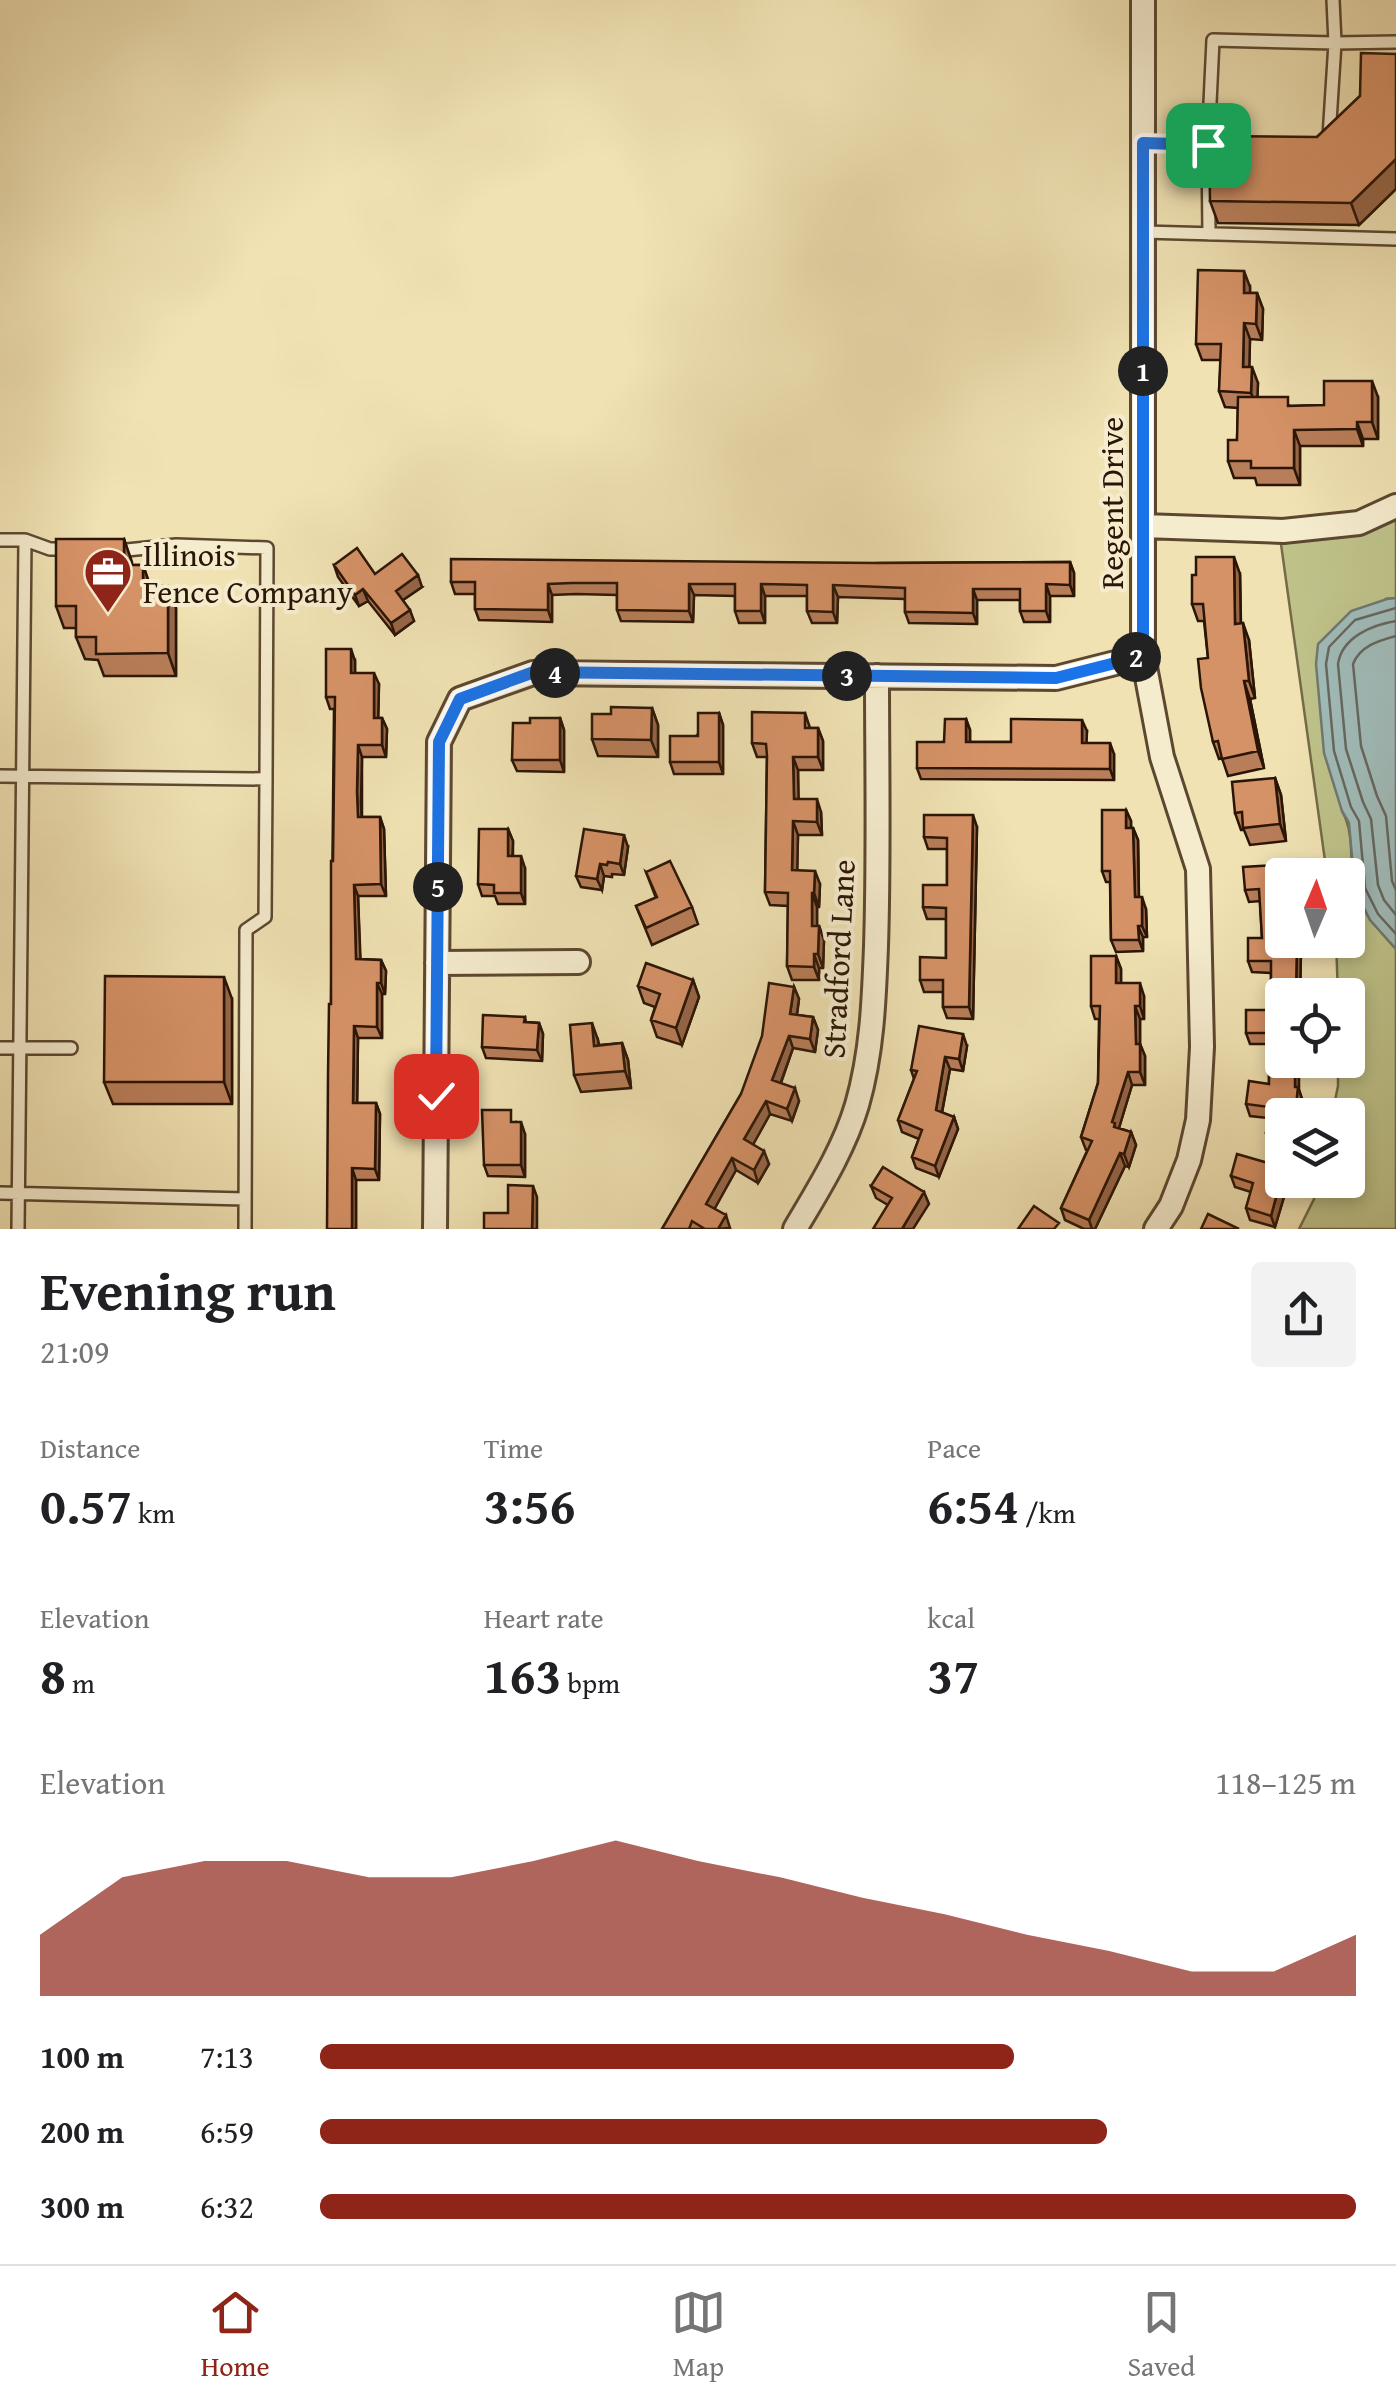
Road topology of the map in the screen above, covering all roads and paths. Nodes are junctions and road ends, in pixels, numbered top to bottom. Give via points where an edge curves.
1 (1143, 0) edge
2 (1333, 0) edge
3 (1396, 42) edge
4 (1334, 43) junction
5 (1315, 141) edge
6 (1143, 143) junction
7 (1208, 145) junction
8 (1238, 145) edge
9 (1143, 232) junction
10 (1209, 234) junction
11 (1396, 239) edge
12 (1396, 506) edge
13 (1143, 526) junction
14 (0, 540) edge
15 (25, 540) junction
16 (85, 550) edge
17 (102, 550) edge
18 (1143, 656) junction
19 (876, 676) junction
20 (0, 776) edge
21 (22, 777) junction
22 (266, 779) junction
23 (578, 962) dead end
24 (437, 963) junction
25 (0, 1048) edge
26 (20, 1048) junction
27 (71, 1048) dead end
28 (0, 1193) edge
29 (19, 1193) junction
30 (245, 1199) junction
31 (18, 1229) edge
32 (245, 1229) edge
33 (435, 1229) edge
34 (795, 1229) edge
35 (1156, 1229) edge

1 - 6 street, Regent Drive
2 - 4 lane
3 - 4 lane
4 - 5 lane via 1329,139
4 - 7 lane via 1213,40
6 - 7 lane
6 - 9 street, Regent Drive
7 - 8 lane
7 - 10 lane
9 - 10 lane
9 - 13 street, Regent Drive
10 - 11 lane
12 - 13 street via 1359,523 1284,531
13 - 18 street, Regent Drive
14 - 15 lane
15 - 16 lane
15 - 21 lane
17 - 22 lane via 267,548
18 - 19 street via 1056,678
18 - 35 street, Regent Drive via 1162,757 1198,869 1198,1120 1190,1160
19 - 24 street via 534,672 460,699 439,742
19 - 34 street, Stradford Lane via 877,908 868,1055 846,1133
20 - 21 lane
21 - 22 lane
21 - 26 lane
22 - 30 lane via 264,917 246,930
23 - 24 street
24 - 33 street
25 - 26 lane
26 - 27 lane
26 - 29 lane
28 - 29 lane
29 - 30 lane
29 - 31 lane
30 - 32 lane

